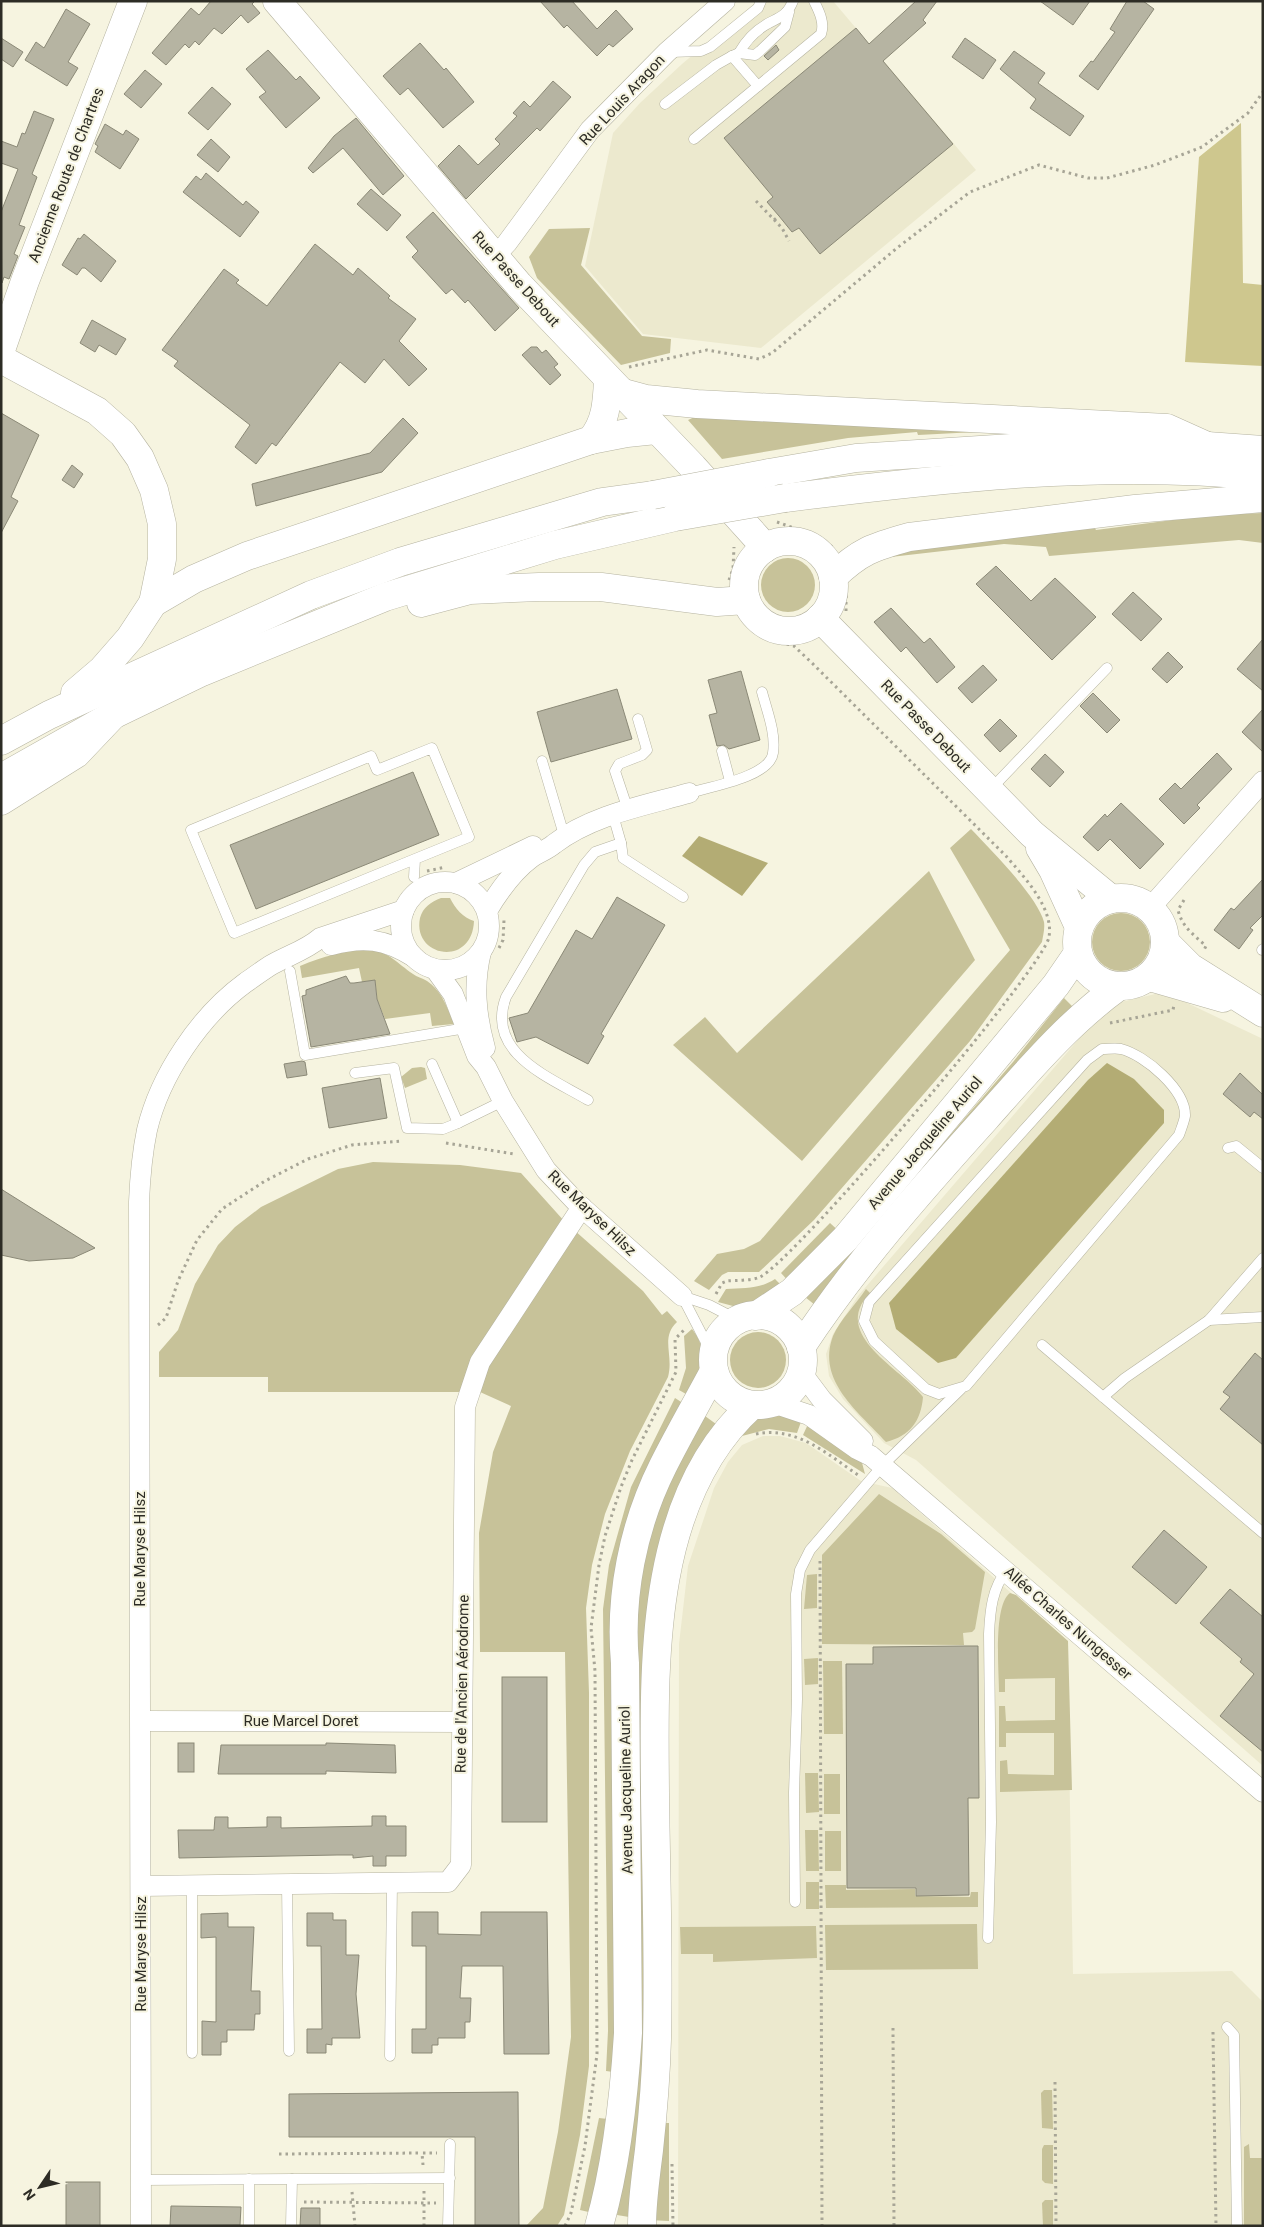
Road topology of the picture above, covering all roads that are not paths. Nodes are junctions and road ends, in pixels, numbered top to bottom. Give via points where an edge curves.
1 (133, 1) edge
2 (277, 1) edge
3 (725, 1) edge
4 (761, 1) edge
5 (793, 1) edge
6 (814, 1) edge
7 (789, 12) junction
8 (666, 52) junction
9 (736, 54) junction
10 (758, 86) junction
11 (665, 104) dead end
12 (694, 139) dead end
13 (495, 256) junction
14 (1, 350) edge
15 (1, 359) edge
16 (619, 379) junction
17 (697, 404) junction
18 (661, 435) junction
19 (591, 440) junction
20 (1207, 446) junction
21 (1263, 450) edge
22 (1263, 476) edge
23 (1263, 498) edge
24 (764, 549) junction
25 (833, 577) junction
26 (153, 603) junction
27 (742, 609) junction
28 (820, 618) junction
29 (295, 633) junction
30 (1107, 668) dead end
31 (762, 692) dead end
32 (49, 715) junction
33 (112, 715) junction
34 (638, 719) dead end
35 (1, 741) edge
36 (722, 751) dead end
37 (542, 762) dead end
38 (1, 778) edge
39 (730, 781) junction
40 (1263, 781) edge
41 (989, 790) junction
42 (689, 793) joint
43 (1, 801) edge
44 (620, 812) junction
45 (1032, 834) junction
46 (562, 836) junction
47 (621, 842) junction
48 (415, 859) junction
49 (452, 875) junction
50 (414, 877) road end
51 (683, 897) dead end
52 (1111, 899) junction
53 (1150, 908) junction
54 (404, 910) junction
55 (496, 912) junction
56 (1079, 927) junction
57 (1164, 942) junction
58 (312, 945) junction
59 (490, 952) junction
60 (1078, 954) junction
61 (414, 957) junction
62 (435, 969) junction
63 (290, 971) dead end
64 (1150, 977) junction
65 (1118, 987) junction
66 (1256, 1009) edge
67 (466, 1028) junction
68 (432, 1064) dead end
69 (486, 1067) junction
70 (355, 1073) dead end
71 (588, 1100) dead end
72 (503, 1101) junction
73 (458, 1122) junction
74 (1228, 1148) dead end
75 (1263, 1168) edge
76 (582, 1207) junction
77 (1263, 1258) edge
78 (682, 1296) junction
79 (1263, 1317) edge
80 (747, 1318) junction
81 (1209, 1320) junction
82 (1042, 1345) dead end
83 (801, 1359) junction
84 (714, 1364) junction
85 (966, 1386) junction
86 (1103, 1397) junction
87 (762, 1404) junction
88 (877, 1460) junction
89 (1263, 1532) edge
90 (1007, 1570) junction
91 (140, 1721) junction
92 (461, 1722) junction
93 (1263, 1792) edge
94 (392, 1883) junction
95 (288, 1884) junction
96 (192, 1885) junction
97 (141, 1886) junction
98 (795, 1902) dead end
99 (988, 1938) dead end
100 (1227, 2027) dead end
101 (289, 2052) dead end
102 (192, 2053) dead end
103 (390, 2056) dead end
104 (450, 2144) dead end
105 (450, 2178) junction
106 (249, 2179) junction
107 (292, 2179) junction
108 (141, 2180) junction
109 (141, 2226) edge
110 (249, 2226) edge
111 (291, 2226) edge
112 (448, 2226) edge
113 (599, 2226) edge
114 (642, 2226) edge
115 (1237, 2226) edge

1 - 14 main road, Ancienne Route de Chartres
2 - 13 main road, Rue Passe Debout
3 - 8 street, Rue Louis Aragon
4 - 8 lane via 758,8 710,47 701,51
5 - 7 lane
6 - 10 lane via 823,28 821,34
7 - 9 lane via 761,28
7 - 9 lane via 785,27 755,55
8 - 13 street, Rue Louis Aragon via 590,130
9 - 10 lane
9 - 11 lane via 716,65
10 - 12 lane
13 - 16 main road, Rue Passe Debout
15 - 26 main road via 97,411 123,434 140,458 154,490 162,524 162,559
16 - 17 main road via 646,399
16 - 18 main road, Rue Passe Debout
16 - 19 main road via 602,423
17 - 18 main road via 673,420
17 - 20 main road via 1167,428
18 - 19 main road via 627,432
18 - 24 main road, Rue Passe Debout
19 - 26 main road via 247,556 194,579
20 - 21 main road
20 - 32 main road, bridge via 1025,447 856,458 602,502 400,562 311,595
22 - 29 main road, bridge via 1115,470 959,478 779,509 675,517 555,545 468,570 386,597
23 - 25 main road via 1135,509 909,537 878,545 853,558
24 - 25 main road via 779,542 807,545 828,564
24 - 27 main road via 754,557 747,570
25 - 28 main road via 829,606
26 - 32 main road via 130,638 102,670
27 - 28 main road via 778,630 808,627
27 - 29 main road via 717,602 601,587 530,587 478,590 424,602 342,632
28 - 41 main road, Rue Passe Debout
29 - 33 main road
30 - 41 lane
31 - 39 lane via 773,739 773,755 765,768
32 - 35 main road
33 - 38 main road
33 - 43 main road via 76,754
34 - 44 lane via 647,750 618,764 614,771
36 - 39 lane
37 - 46 lane
39 - 42 lane
40 - 53 street
41 - 45 main road, Rue Passe Debout
42 - 44 street
44 - 46 street via 591,821
44 - 47 lane
45 - 52 main road, Rue Passe Debout
45 - 56 main road, Rue Passe Debout via 1053,870
46 - 49 street via 552,836
46 - 55 street via 530,858 502,886
47 - 51 lane via 623,858
47 - 71 lane via 595,852 584,865 506,997 500,1013 513,1051 530,1066
48 - 48 lane via 469,837 432,748 377,770 371,756 192,830 234,933
48 - 50 lane
49 - 54 street via 444,882 420,890
49 - 55 street
52 - 53 main road via 1138,901
52 - 56 main road via 1095,906
53 - 57 main road via 1158,918
54 - 58 street, Rue Maryse Hilsz via 320,938
54 - 61 street via 402,935
55 - 59 street via 490,925
56 - 60 main road via 1076,940
57 - 64 main road via 1158,967
57 - 66 main road via 1190,967
58 - 61 street, Rue Maryse Hilsz via 324,947 346,941 381,941
58 - 91 street, Rue Maryse Hilsz via 273,964 243,985 209,1017 169,1075 147,1129 138,1202
59 - 62 street via 460,968
59 - 69 street, Rue Maryse Hilsz via 475,988
60 - 65 main road via 1082,964 1097,980
60 - 80 main road, Avenue Jacqueline Auriol via 1056,985 845,1239 792,1292
61 - 62 street
62 - 67 street, Rue Maryse Hilsz via 453,994
63 - 67 lane via 304,1055
64 - 65 main road via 1129,987
64 - 66 main road
65 - 83 main road, Avenue Jacqueline Auriol via 1027,1073 917,1195 850,1278
67 - 69 street, Rue Maryse Hilsz via 477,1056
68 - 73 lane
69 - 72 street, Rue Maryse Hilsz
70 - 73 lane via 394,1068 406,1128 443,1129
72 - 73 lane
72 - 76 street, Rue Maryse Hilsz via 546,1170
74 - 75 lane via 1236,1146
76 - 78 street, Rue Maryse Hilsz
76 - 92 street, Rue de l'Ancien Aérodrome via 480,1362 465,1407
77 - 81 lane
78 - 80 lane
78 - 84 lane
79 - 81 lane
80 - 83 main road via 766,1316 784,1324 797,1338
80 - 84 main road via 721,1335
81 - 86 lane
82 - 86 lane
83 - 87 main road via 791,1391
83 - 88 street, Allée Charles Nungesser via 822,1400 864,1441
84 - 87 main road via 724,1390 741,1402
84 - 113 main road, Avenue Jacqueline Auriol via 662,1467 649,1500 635,1544 626,1590 622,1635 625,1663 628,2033 626,2074 614,2160
85 - 85 lane via 1179,1135 1185,1115 1179,1095 1140,1056 1120,1049 1102,1049 1087,1060 868,1302 864,1322 874,1341 926,1389 939,1394
85 - 88 lane
86 - 89 lane
87 - 88 street, Allée Charles Nungesser via 809,1416
87 - 114 main road, Avenue Jacqueline Auriol via 729,1429 704,1467 682,1517 662,1597 654,1684 657,2040
88 - 90 street, Allée Charles Nungesser
88 - 98 lane via 868,1482 804,1558 797,1582
90 - 93 street, Allée Charles Nungesser
90 - 99 lane via 998,1580 990,1608
91 - 92 street, Rue Marcel Doret
91 - 97 street, Rue Maryse Hilsz
92 - 94 street, Rue de l'Ancien Aérodrome via 461,1865 448,1882
94 - 95 street, Rue de l'Ancien Aérodrome
94 - 103 lane
95 - 96 street, Rue de l'Ancien Aérodrome
95 - 101 lane
96 - 97 street, Rue de l'Ancien Aérodrome
96 - 102 lane
97 - 108 street, Rue Maryse Hilsz
100 - 115 lane via 1234,2034
104 - 105 lane
105 - 107 lane
105 - 112 lane
106 - 107 lane
106 - 108 lane
106 - 110 lane
107 - 111 lane
108 - 109 street, Rue Maryse Hilsz

